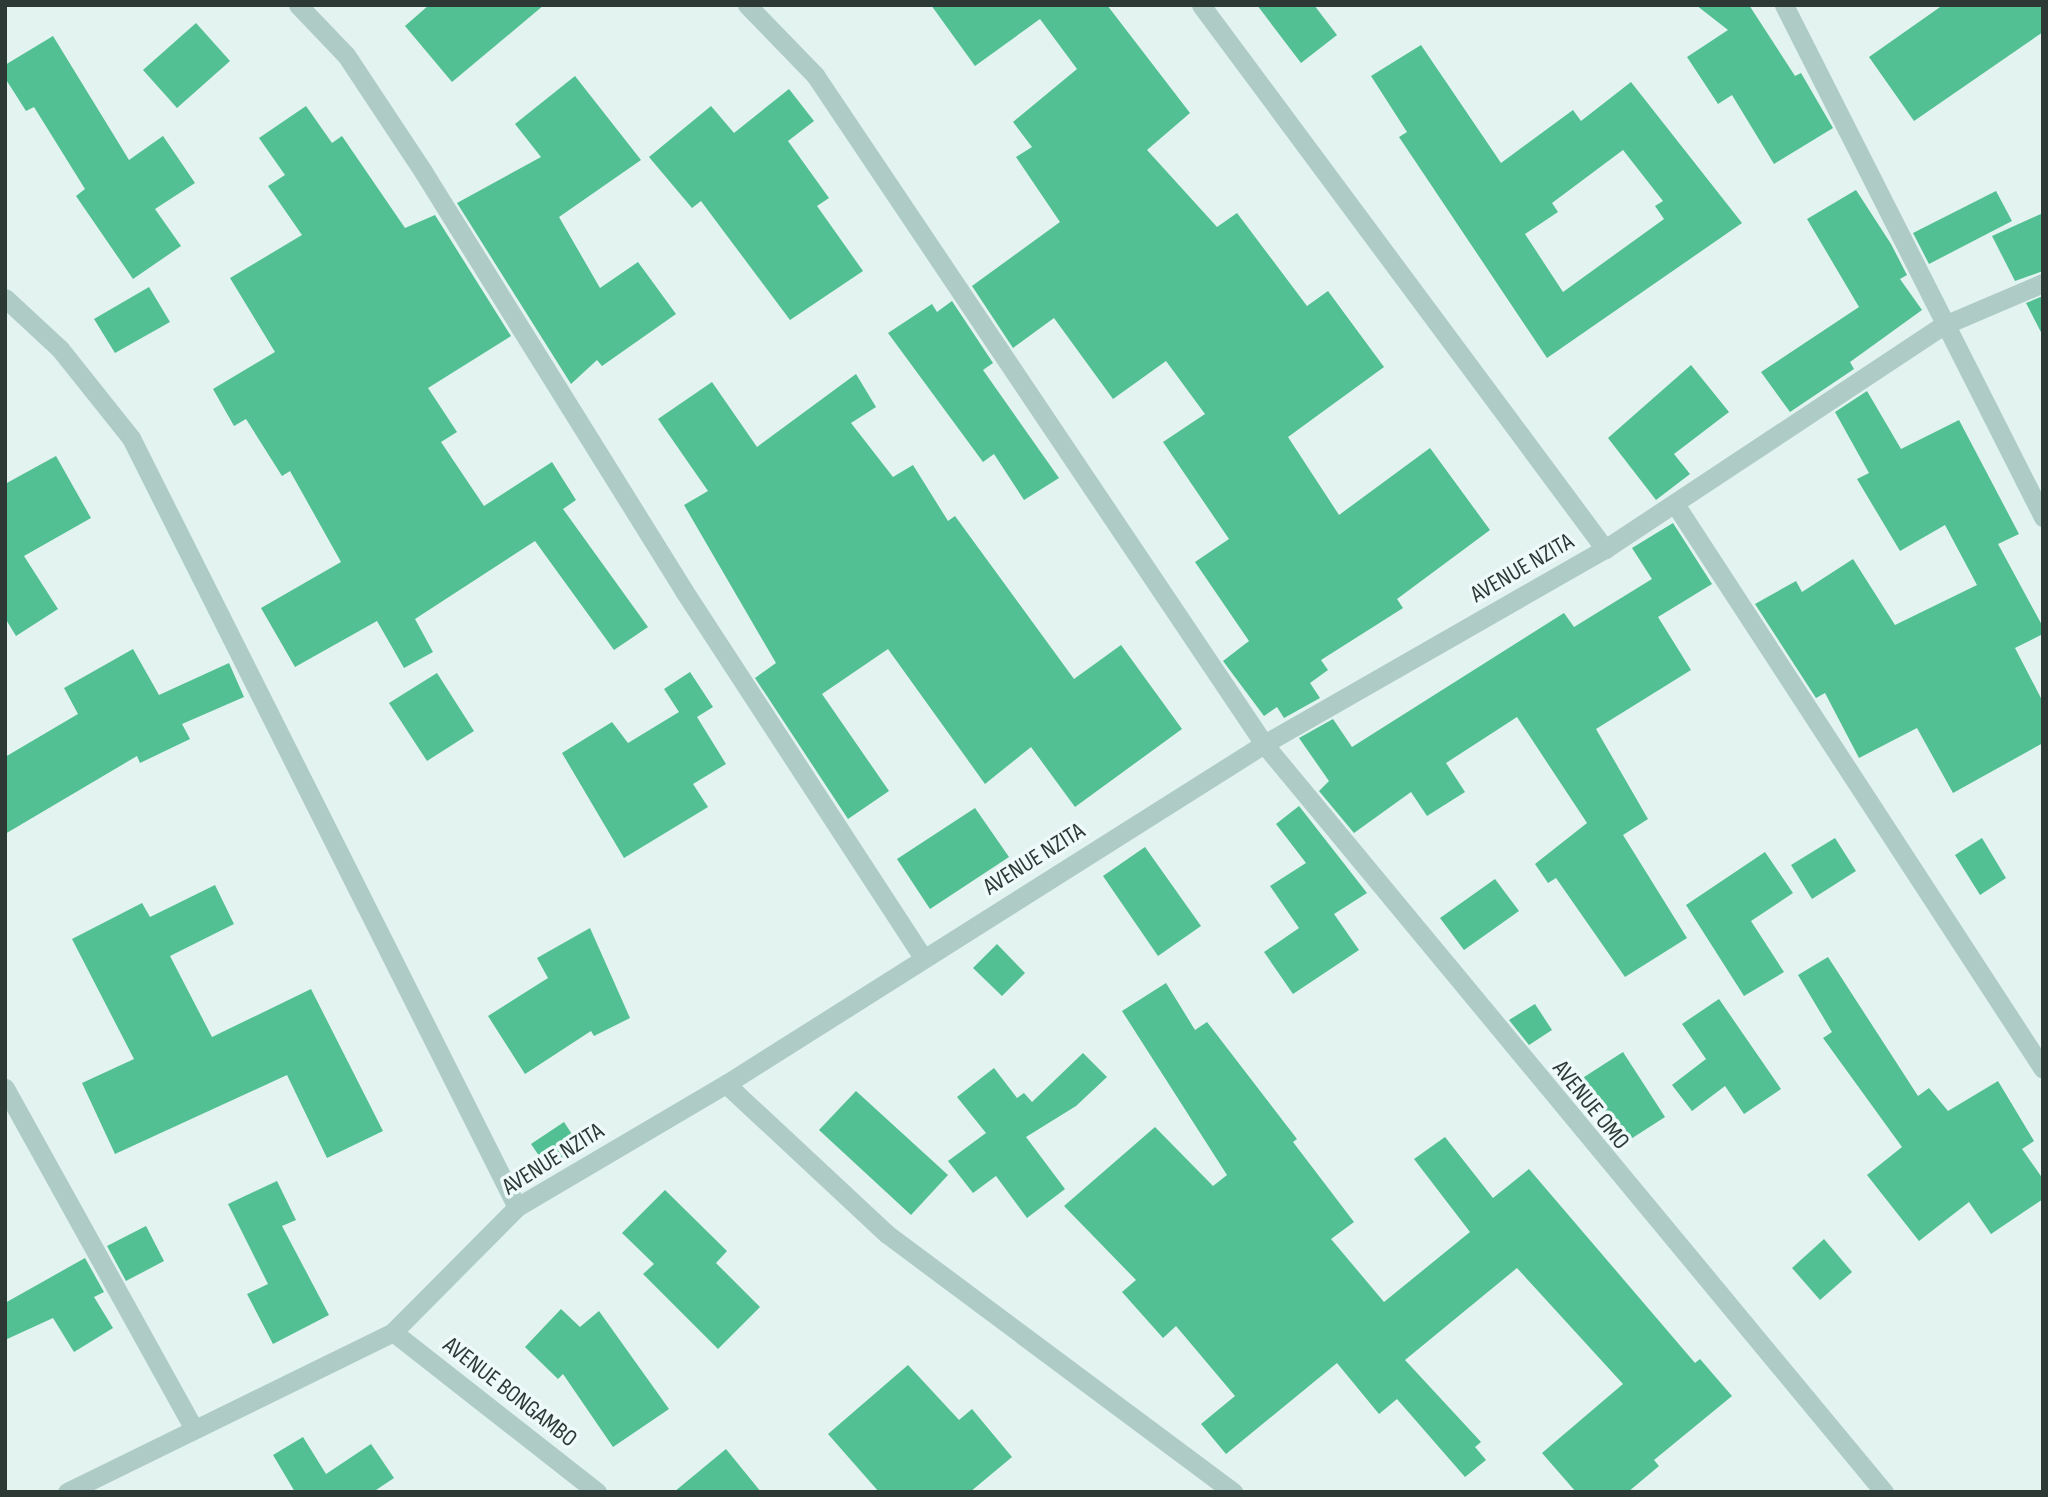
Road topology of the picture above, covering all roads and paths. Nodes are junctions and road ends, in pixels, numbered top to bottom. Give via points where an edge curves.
1 (298, 5) edge
2 (747, 5) edge
3 (1201, 5) edge
4 (1784, 5) edge
5 (2043, 283) edge
6 (5, 298) edge
7 (1942, 326) junction
8 (1675, 504) junction
9 (2043, 517) edge
10 (1605, 549) junction
11 (1264, 744) junction
12 (923, 958) junction
13 (2043, 1069) edge
14 (726, 1084) junction
15 (5, 1088) edge
16 (517, 1207) junction
17 (393, 1332) junction
18 (194, 1429) junction
19 (67, 1492) edge
20 (597, 1492) edge
21 (1233, 1492) edge
22 (1884, 1492) edge

1 - 12 street via 346,55 425,173 684,591
2 - 11 street, AVENUE OMO via 815,75
3 - 10 street
4 - 7 street via 1817,61
5 - 7 street, AVENUE NZITA
6 - 16 street via 60,349 131,438
7 - 8 street, AVENUE NZITA
7 - 9 street
8 - 10 street, AVENUE NZITA
8 - 13 street
10 - 11 street, AVENUE NZITA
11 - 12 street, AVENUE NZITA
11 - 22 street, AVENUE OMO
12 - 14 street, AVENUE NZITA
14 - 16 street, AVENUE NZITA
14 - 21 street via 887,1234
15 - 18 street
16 - 17 street, AVENUE NZITA
17 - 18 street, AVENUE NZITA
17 - 20 street, AVENUE BONGAMBO
18 - 19 street, AVENUE NZITA

